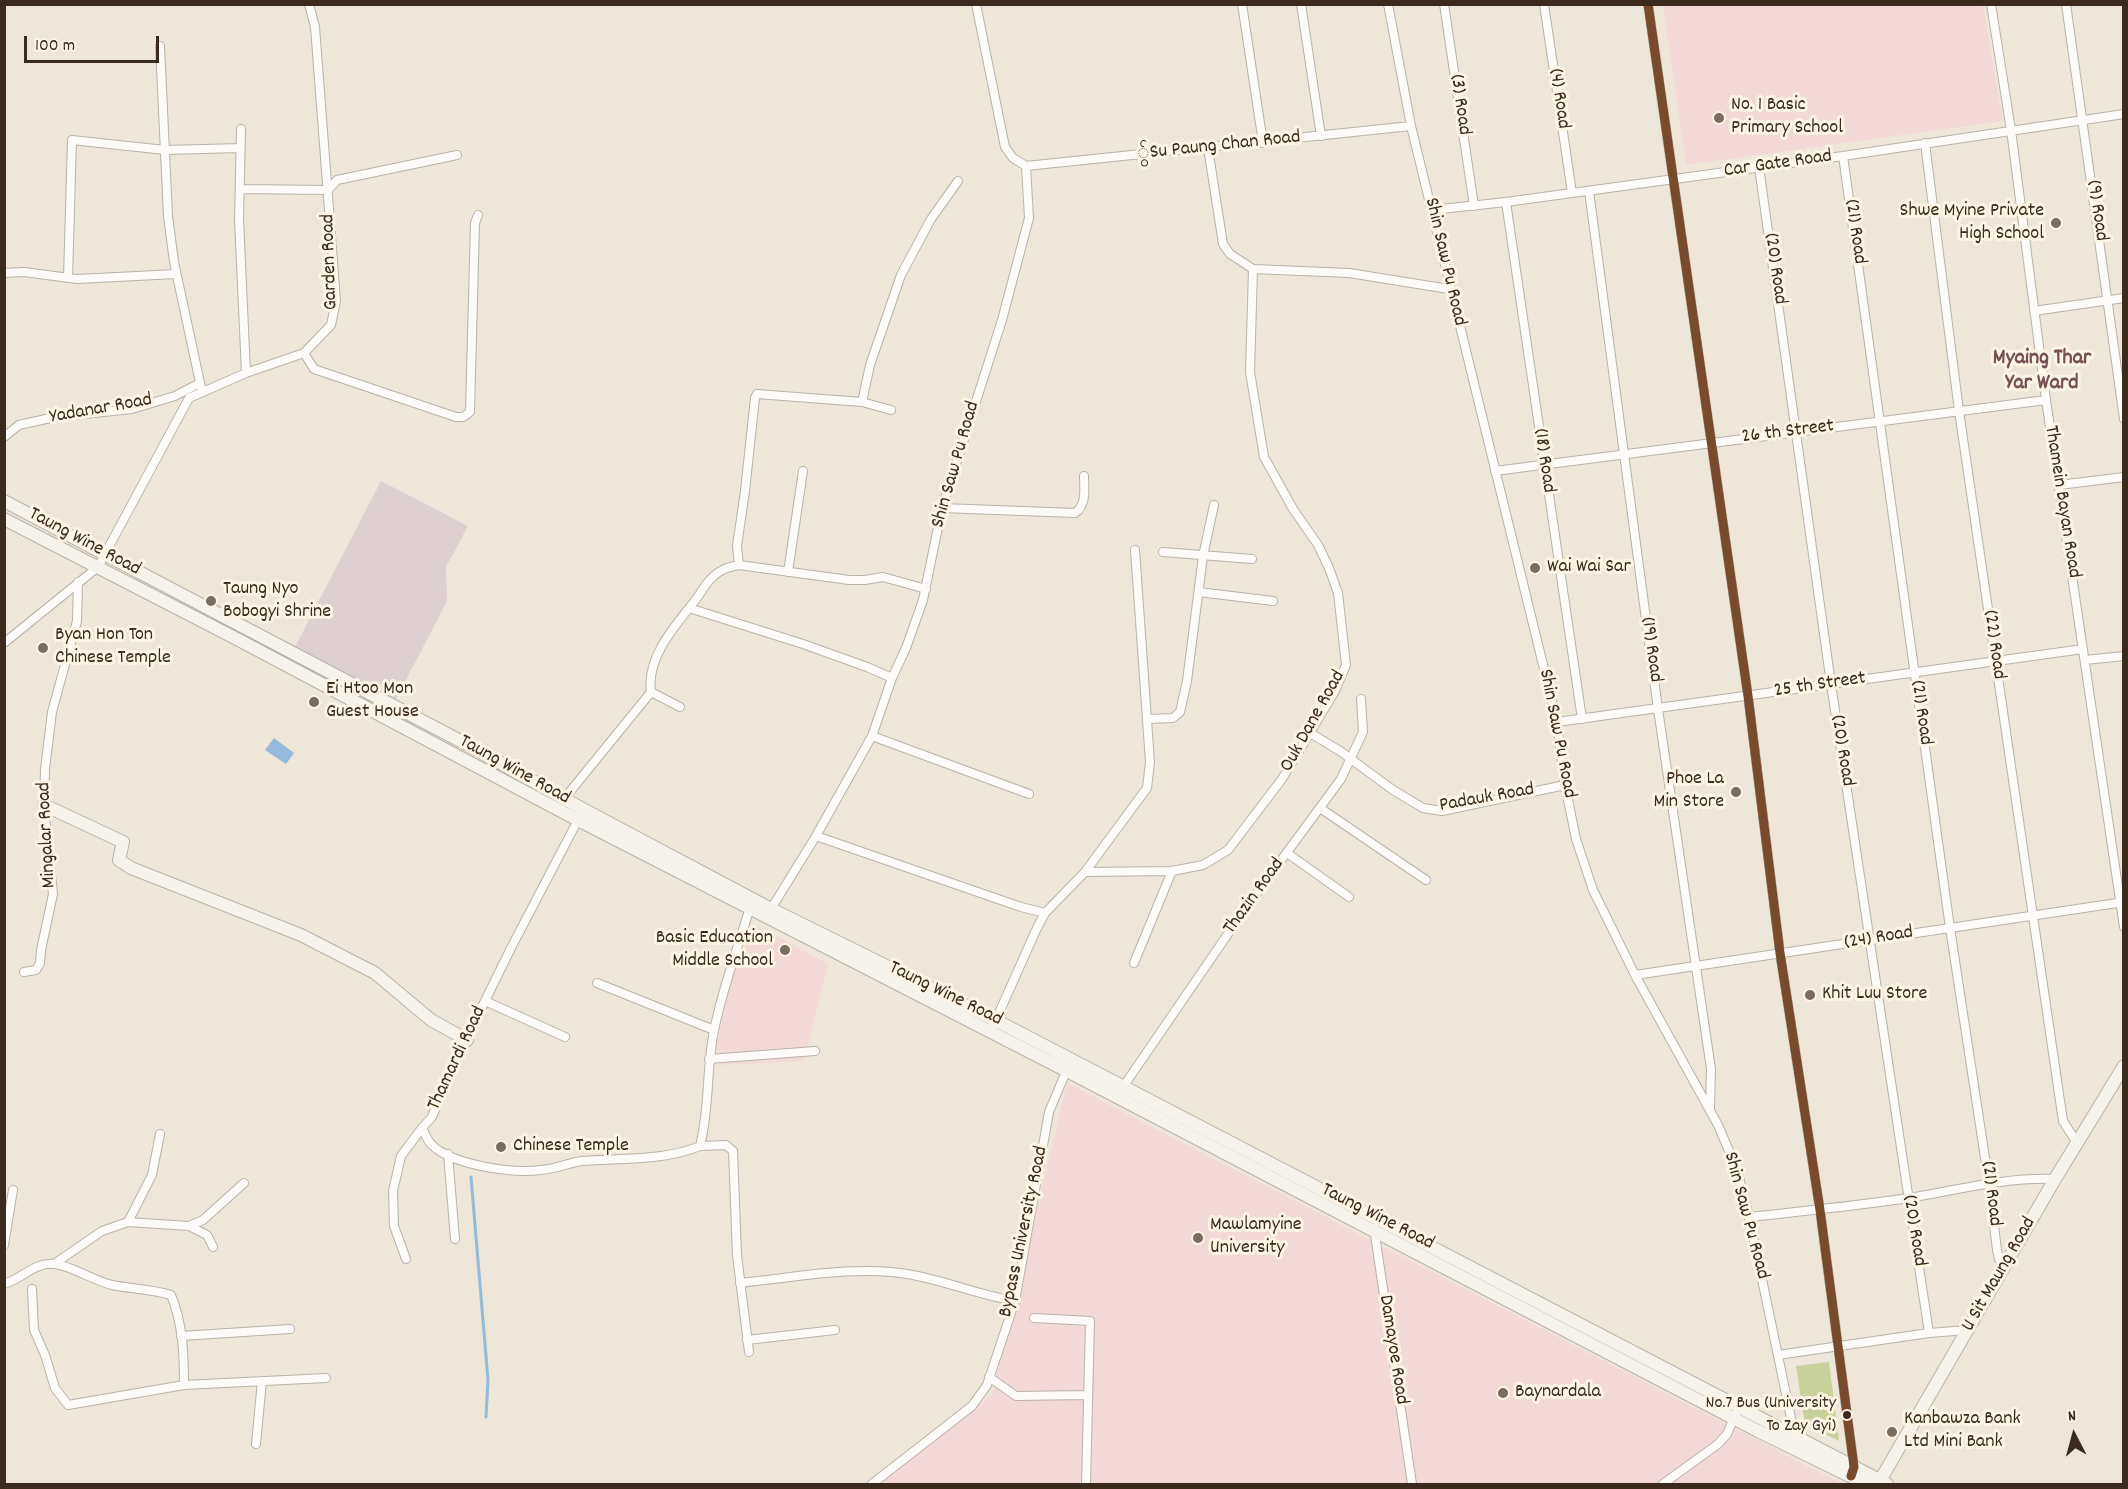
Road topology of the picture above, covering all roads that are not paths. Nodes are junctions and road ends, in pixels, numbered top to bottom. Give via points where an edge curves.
1 (309, 4) edge
2 (976, 4) edge
3 (1242, 4) edge
4 (1301, 4) edge
5 (1388, 4) edge
6 (1444, 4) edge
7 (1544, 4) edge
8 (1648, 4) edge
9 (1991, 4) edge
10 (2066, 4) edge
11 (160, 46) dead end
12 (2124, 114) edge
13 (2083, 121) junction
14 (1411, 126) junction
15 (241, 129) dead end
16 (2011, 130) junction
17 (1321, 136) junction
18 (1263, 143) junction
19 (1925, 143) junction
20 (240, 148) junction
21 (1208, 148) junction
22 (165, 150) junction
23 (457, 155) dead end
24 (1843, 156) junction
25 (1026, 166) junction
26 (1760, 167) junction
27 (1674, 179) junction
28 (958, 181) dead end
29 (240, 189) junction
30 (328, 190) junction
31 (1589, 191) junction
32 (1572, 193) junction
33 (1506, 202) junction
34 (1474, 206) junction
35 (1432, 210) junction
36 (478, 215) dead end
37 (1253, 269) junction
38 (4, 273) edge
39 (176, 274) junction
40 (68, 278) junction
41 (1449, 289) junction
42 (2124, 298) edge
43 (2108, 300) junction
44 (2034, 311) junction
45 (304, 352) junction
46 (246, 373) junction
47 (201, 388) junction
48 (2046, 400) junction
49 (862, 402) junction
50 (891, 410) dead end
51 (1959, 411) junction
52 (2124, 419) edge
53 (1881, 421) junction
54 (1798, 432) junction
55 (5, 433) edge
56 (1710, 443) junction
57 (1624, 454) junction
58 (1544, 465) junction
59 (803, 471) dead end
60 (1495, 471) junction
61 (1084, 476) dead end
62 (2124, 477) edge
63 (2059, 485) junction
64 (4, 501) edge
65 (1214, 505) dead end
66 (942, 508) junction
67 (4, 519) edge
68 (1135, 550) dead end
69 (1163, 552) dead end
70 (105, 553) junction
71 (1203, 556) junction
72 (1252, 559) dead end
73 (739, 565) junction
74 (98, 567) junction
75 (788, 572) junction
76 (78, 582) junction
77 (926, 589) junction
78 (1198, 592) junction
79 (1273, 601) dead end
80 (688, 608) junction
81 (4, 643) edge
82 (2083, 649) junction
83 (2124, 656) edge
84 (2085, 660) junction
85 (1995, 662) junction
86 (1914, 673) junction
87 (892, 678) junction
88 (1831, 684) junction
89 (651, 692) junction
90 (1748, 696) junction
91 (1360, 699) dead end
92 (680, 707) dead end
93 (1658, 709) junction
94 (1148, 719) junction
95 (1582, 719) junction
96 (1557, 722) junction
97 (1310, 733) junction
98 (872, 736) junction
99 (1351, 760) junction
100 (1565, 785) junction
101 (1029, 794) dead end
102 (564, 799) junction
103 (44, 805) junction
104 (1320, 808) junction
105 (580, 814) junction
106 (816, 836) junction
107 (1287, 853) junction
108 (1172, 871) junction
109 (1085, 872) junction
110 (1426, 880) dead end
111 (1349, 897) dead end
112 (2122, 902) edge
113 (750, 907) junction
114 (771, 909) junction
115 (1046, 913) junction
116 (2032, 916) junction
117 (2124, 927) edge
118 (1950, 928) junction
119 (1870, 940) junction
120 (1780, 953) junction
121 (1134, 963) dead end
122 (1696, 966) junction
123 (24, 972) dead end
124 (1635, 975) junction
125 (597, 983) dead end
126 (485, 1001) junction
127 (997, 1021) junction
128 (714, 1029) junction
129 (989, 1032) junction
130 (564, 1037) dead end
131 (467, 1040) junction
132 (815, 1051) dead end
133 (709, 1059) junction
134 (1069, 1065) junction
135 (2124, 1066) edge
136 (1123, 1087) junction
137 (1710, 1110) junction
138 (422, 1128) junction
139 (160, 1134) dead end
140 (2077, 1143) junction
141 (700, 1146) junction
142 (448, 1154) junction
143 (2055, 1179) junction
144 (244, 1183) dead end
145 (1989, 1184) junction
146 (13, 1190) dead end
147 (1907, 1198) junction
148 (1820, 1210) junction
149 (1372, 1215) junction
150 (1749, 1216) junction
151 (128, 1222) junction
152 (189, 1226) junction
153 (1374, 1232) junction
154 (454, 1239) dead end
155 (4, 1245) edge
156 (213, 1247) dead end
157 (405, 1259) dead end
158 (54, 1264) junction
159 (2005, 1269) junction
160 (740, 1283) junction
161 (4, 1284) edge
162 (32, 1289) dead end
163 (1521, 1292) junction
164 (1015, 1301) junction
165 (1515, 1305) junction
166 (1034, 1318) dead end
167 (290, 1329) dead end
168 (835, 1330) dead end
169 (1968, 1330) junction
170 (1929, 1334) junction
171 (181, 1336) junction
172 (747, 1340) junction
173 (1838, 1347) junction
174 (749, 1352) dead end
175 (1778, 1355) junction
176 (990, 1377) junction
177 (326, 1378) dead end
178 (262, 1381) junction
179 (184, 1384) junction
180 (1088, 1395) junction
181 (1736, 1413) junction
182 (1795, 1437) junction
183 (256, 1444) dead end
184 (1852, 1472) junction
185 (1882, 1483) edge
186 (872, 1485) edge
187 (1086, 1485) edge
188 (1412, 1485) edge
189 (1663, 1485) edge
190 (1866, 1485) edge

1 - 30 street, Garden Road via 315,27
2 - 25 street via 1005,147
3 - 18 street
4 - 17 street
5 - 14 street, Shin Saw Pu Road
6 - 34 street, (3) Road
7 - 32 street, (4) Road
8 - 27 street
9 - 16 street, Thamein Bayan Road
10 - 13 street, (9) Road
11 - 22 street
12 - 13 street, Car Gate Road
13 - 16 street, Car Gate Road
13 - 43 street, (9) Road
14 - 17 street, ်ွSu Paung Chan Road
14 - 35 street, Shin Saw Pu Road
15 - 20 street
16 - 19 street, Car Gate Road
16 - 44 street, Thamein Bayan Road
17 - 18 street, ်ွSu Paung Chan Road
18 - 21 street, ်ွSu Paung Chan Road
19 - 24 street, Car Gate Road
19 - 51 street, (22) Road
20 - 22 street
20 - 29 street
21 - 25 street, ်ွSu Paung Chan Road
21 - 37 street via 1223,244 1230,254
22 - 39 street
22 - 40 street via 72,140
23 - 30 street via 337,180
24 - 26 street, Car Gate Road
24 - 53 street, (21) Road
25 - 66 street, Shin Saw Pu Road via 1029,218 1002,320
26 - 27 street, Car Gate Road
26 - 54 street, (20) Road
27 - 31 street, Car Gate Road
27 - 56 street
28 - 49 street via 931,219 902,275 870,365
29 - 30 street
29 - 46 street
30 - 45 street, Garden Road via 336,301 332,325
31 - 32 street, Car Gate Road
31 - 57 street, (19) Road
32 - 33 street, Car Gate Road
33 - 34 street, Car Gate Road
33 - 58 street, (18) Road
34 - 35 street, Car Gate Road
35 - 41 street, Shin Saw Pu Road
36 - 45 street via 470,412 456,417 314,369
37 - 41 street via 1349,273
37 - 97 street, Ouk Dane Road via 1250,372 1264,457 1329,568 1338,593 1346,657 1335,691
38 - 40 street
39 - 40 street
39 - 47 street
41 - 60 street, Shin Saw Pu Road
42 - 43 street
43 - 44 street
43 - 52 street, (9) Road
44 - 48 street, Thamein Bayan Road
45 - 46 street, Garden Road
46 - 47 street, Garden Road
47 - 55 street, Yadanar Road via 132,409 56,417 19,425
47 - 70 street, Garden Road via 189,398
48 - 51 street, 26 th Street
48 - 63 street, Thamein Bayan Road
49 - 50 street
49 - 73 street via 757,394 737,546
51 - 53 street, 26 th Street
51 - 85 street, (22) Road
53 - 54 street, 26 th Street
53 - 86 street, (21) Road
54 - 56 street, 26 th Street
54 - 88 street, (20) Road
56 - 57 street, 26 th Street
56 - 90 street
57 - 58 street, 26 th Street
57 - 93 street, (19) Road
58 - 60 street, 26 th Street
58 - 95 street, (18) Road
59 - 75 street
60 - 96 street, Shin Saw Pu Road
61 - 66 street via 1083,504 1075,513
62 - 63 street
63 - 82 street, Thamein Bayan Road
64 - 70 main road, Taung Wine Road
65 - 71 street
66 - 77 street, Shin Saw Pu Road
67 - 74 main road, Taung Wine Road
68 - 94 street
69 - 71 street
70 - 74 street, Garden Road
70 - 102 main road, Taung Wine Road
71 - 72 street
71 - 78 street
73 - 75 street
73 - 80 street via 712,577
74 - 76 street
74 - 105 main road, Taung Wine Road
75 - 77 street via 849,580 883,578
76 - 81 street
76 - 103 street, Mingalar Road via 77,621 52,712
77 - 87 street, Shin Saw Pu Road
78 - 79 street
78 - 94 street via 1180,712 1173,718
80 - 87 street via 867,666
80 - 89 street via 660,648 652,672
82 - 84 street, Thamein Bayan Road
82 - 85 street, 25 th Street
83 - 84 street
84 - 112 street, Thamein Bayan Road
85 - 86 street, 25 th Street
85 - 116 street, (22) Road
86 - 88 street, 25 th Street
86 - 118 street, (21) Road
87 - 98 street, Shin Saw Pu Road
88 - 90 street, 25 th Street
88 - 119 street, (20) Road
89 - 92 street
89 - 102 street
90 - 93 street, 25 th Street
90 - 120 street
91 - 99 street, Thazin Road via 1363,732
93 - 95 street, 25 th Street
93 - 122 street, (19) Road
94 - 109 street via 1147,788
95 - 96 street, 25 th Street
96 - 100 street, Shin Saw Pu Road
97 - 99 street, Padauk Road
97 - 108 street, Ouk Dane Road via 1282,779 1228,850 1203,865
98 - 101 street
98 - 106 street, Shin Saw Pu Road
99 - 100 street, Padauk Road via 1424,808 1443,811
99 - 104 street, Thazin Road
100 - 124 street, Shin Saw Pu Road via 1576,840 1593,890
102 - 105 main road, Taung Wine Road
103 - 123 street, Mingalar Road via 52,894 40,963 36,970
103 - 131 main road via 123,842 119,860 130,868 301,934 375,973 431,1020
104 - 107 street, Thazin Road
104 - 110 street
105 - 113 main road, Taung Wine Road
105 - 114 main road, Taung Wine Road
105 - 126 street, Thamardi Road
106 - 114 street, Shin Saw Pu Road
106 - 115 street
107 - 111 street
107 - 136 street, Thazin Road
108 - 109 street, Ouk Dane Road
108 - 121 street
109 - 115 street
112 - 116 street, (24) Road
112 - 117 street, Thamein Bayan Road
113 - 128 street
113 - 129 main road, Taung Wine Road
114 - 127 main road, Taung Wine Road
115 - 127 street
116 - 118 street, (24) Road
116 - 140 street, (22) Road via 2063,1121
118 - 119 street, (24) Road
118 - 145 street, (21) Road
119 - 120 street, (24) Road
119 - 147 street, (20) Road
120 - 122 street, (24) Road
120 - 148 street
122 - 124 street, (24) Road
122 - 137 street, (19) Road via 1711,1069
124 - 137 street, Shin Saw Pu Road
125 - 128 street
126 - 130 street
126 - 131 street, Thamardi Road
127 - 129 street
127 - 134 main road, Taung Wine Road
128 - 133 street
129 - 134 main road, Taung Wine Road
131 - 138 street, Thamardi Road via 432,1117
132 - 133 street
133 - 141 street via 708,1105
134 - 136 main road, Taung Wine Road
134 - 153 main road, Taung Wine Road
134 - 164 street, Bypass University Road via 1049,1112
135 - 140 main road, U Sit Maung Road
136 - 149 main road, Taung Wine Road
137 - 150 street, Shin Saw Pu Road via 1737,1170
138 - 142 street, Thamardi Road via 432,1145
138 - 157 street via 401,1156 393,1191 394,1226
139 - 151 street via 152,1175
140 - 143 main road, U Sit Maung Road
141 - 142 street, Thamardi Road via 669,1154 580,1161 523,1171 484,1167
141 - 160 street, Thamardi Road via 726,1146 733,1151
142 - 154 street
143 - 145 street
143 - 159 main road, U Sit Maung Road
144 - 152 street via 203,1220
145 - 147 street
145 - 159 street, (21) Road via 1996,1250
146 - 155 street
147 - 148 street
147 - 170 street, (20) Road
148 - 150 street
148 - 173 street
149 - 153 street, Damayoe Road
149 - 163 main road, Taung Wine Road
150 - 175 street, Shin Saw Pu Road
151 - 152 street
151 - 158 street via 102,1231
152 - 156 street via 207,1235
153 - 165 main road, Taung Wine Road
153 - 188 street, Damayoe Road
158 - 161 street via 29,1269 15,1281
158 - 171 street via 110,1284 171,1295
159 - 169 main road, U Sit Maung Road
160 - 164 street via 862,1271 894,1273
160 - 172 street
162 - 179 street via 34,1330 55,1388 68,1405
163 - 165 main road
163 - 181 main road, Taung Wine Road
164 - 176 street, Bypass University Road
165 - 181 main road, Taung Wine Road
166 - 180 street via 1090,1321
167 - 171 street
168 - 172 street
169 - 170 street
169 - 185 main road, U Sit Maung Road
170 - 173 street
171 - 179 street
172 - 174 street
173 - 175 street
173 - 184 street
175 - 182 street, Shin Saw Pu Road
176 - 180 street via 1016,1396
176 - 186 street, Bypass University Road via 972,1406
177 - 178 street
178 - 179 street
178 - 183 street
180 - 187 street
181 - 182 main road, Taung Wine Road
181 - 184 main road, Taung Wine Road
181 - 189 street via 1718,1444
182 - 184 main road, Taung Wine Road
184 - 185 main road, Taung Wine Road
184 - 190 main road, Taung Wine Road

